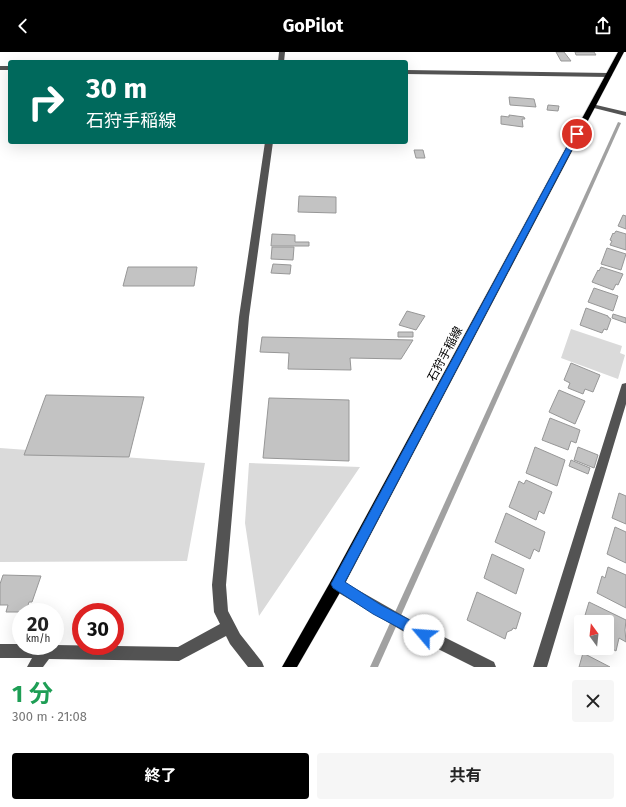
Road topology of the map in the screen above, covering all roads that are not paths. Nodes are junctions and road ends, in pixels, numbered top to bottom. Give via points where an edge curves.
1 (621, 52) edge
2 (408, 72) edge
3 (609, 75) junction
4 (592, 106) junction
5 (626, 114) edge
6 (269, 144) edge
7 (626, 387) edge
8 (337, 584) junction
9 (228, 627) junction
10 (0, 651) edge
11 (12, 651) edge
12 (64, 652) edge
13 (44, 655) edge
14 (34, 667) edge
15 (257, 667) edge
16 (289, 667) edge
17 (490, 667) edge
18 (540, 667) edge

1 - 3 main road, 石狩手稲線
2 - 3 street
3 - 4 main road, 石狩手稲線
4 - 5 street
4 - 8 main road, 石狩手稲線
6 - 9 street via 244,317 219,585 221,612
7 - 18 street
8 - 16 main road, 石狩手稲線
8 - 17 street via 411,628
9 - 12 street via 179,654
9 - 15 street via 234,640
10 - 11 street
13 - 14 street

